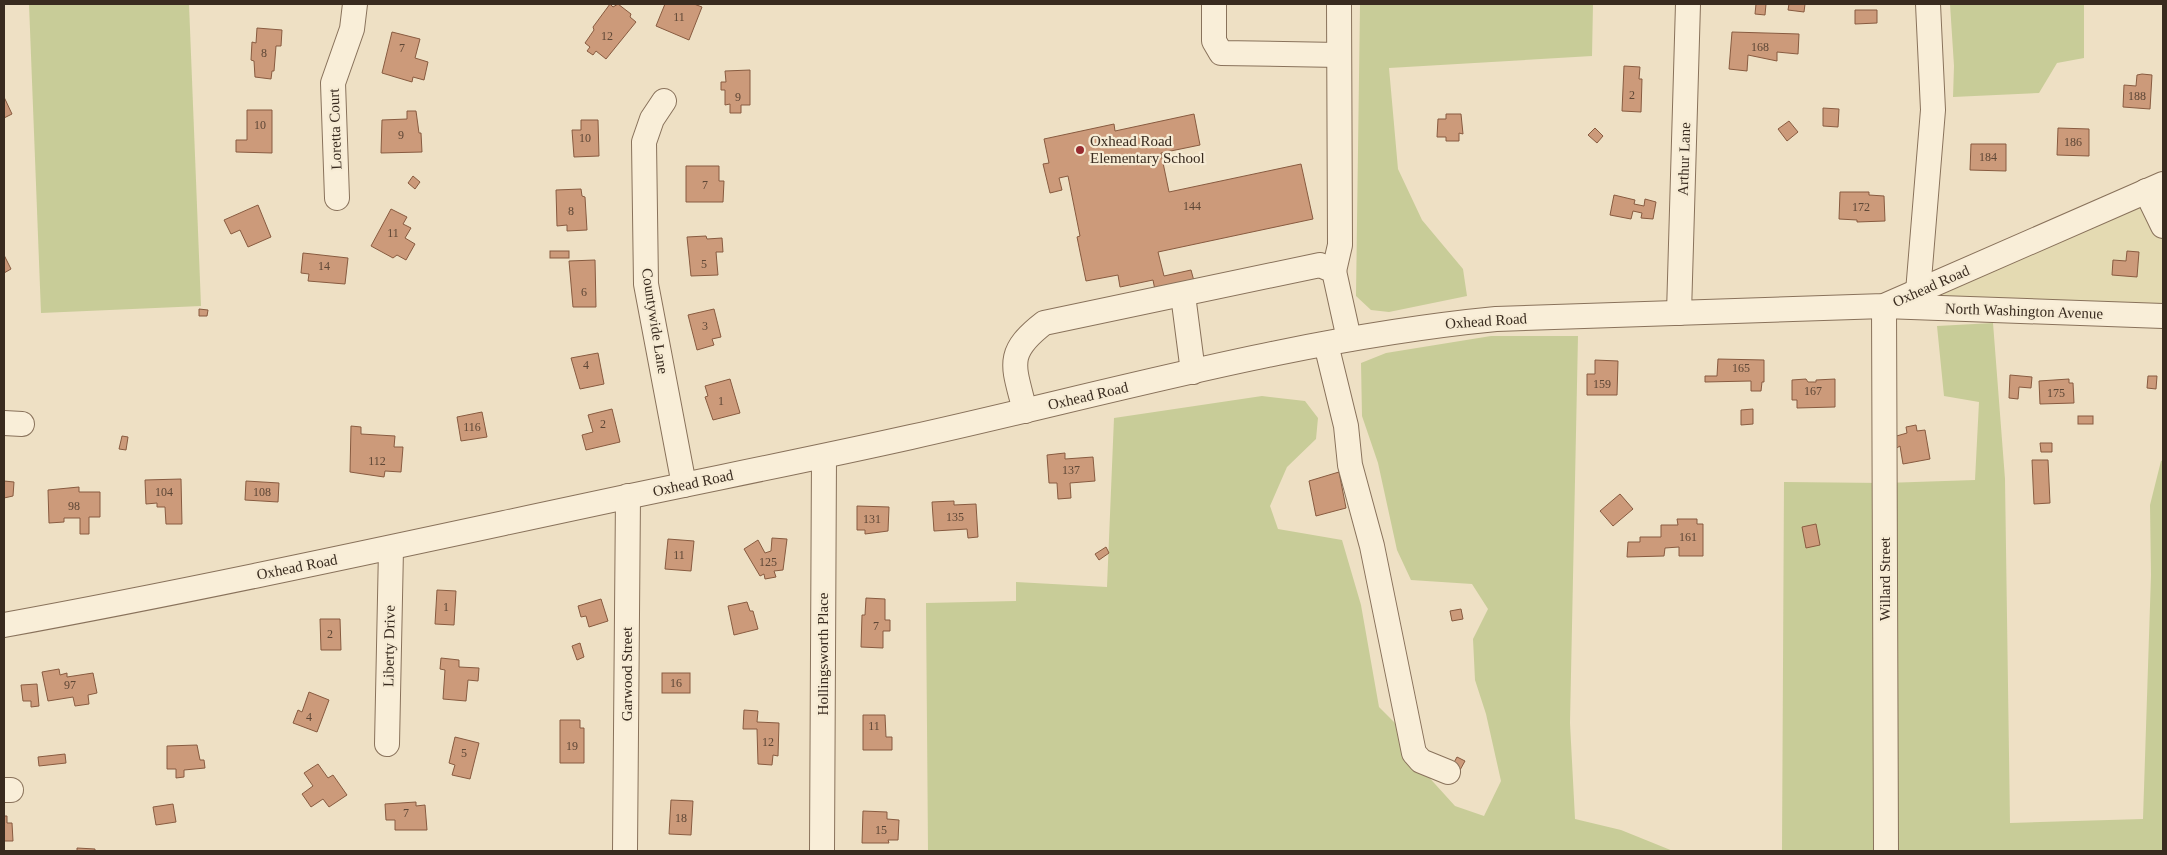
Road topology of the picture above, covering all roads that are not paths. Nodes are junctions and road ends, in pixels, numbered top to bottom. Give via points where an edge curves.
1 (355, 4) edge
2 (1214, 4) edge
3 (1339, 4) edge
4 (1688, 4) edge
5 (1928, 4) edge
6 (1340, 55) junction
7 (664, 101) dead end
8 (2155, 187) edge
9 (337, 198) dead end
10 (2163, 226) edge
11 (1334, 271) junction
12 (1918, 292) junction
13 (1183, 296) junction
14 (1884, 306) junction
15 (1679, 313) junction
16 (2163, 316) edge
17 (1338, 342) junction
18 (1193, 372) junction
19 (1025, 411) junction
20 (824, 456) junction
21 (684, 485) junction
22 (628, 496) junction
23 (391, 548) junction
24 (4, 625) edge
25 (387, 744) dead end
26 (1448, 772) dead end
27 (625, 851) edge
28 (822, 851) edge
29 (1886, 851) edge

1 - 9 street, Loretta Court via 352,29 333,83
2 - 6 street via 1214,41 1221,53
3 - 6 street
4 - 15 street, Arthur Lane
5 - 12 street via 1933,110
6 - 11 street via 1340,245
7 - 21 street, Countywide Lane via 652,119 644,142 646,284
8 - 10 street
8 - 12 street, Oxhead Road
11 - 13 street via 1320,265
11 - 17 street
12 - 14 street, Oxhead Road
13 - 18 street
13 - 19 street via 1044,322 1017,348 1015,368
14 - 15 street, Oxhead Road
14 - 16 street, North Washington Avenue
14 - 29 street, Willard Street
15 - 17 street, Oxhead Road via 1496,319 1435,325
17 - 18 street, Oxhead Road
17 - 26 street via 1350,465 1372,546 1414,753 1420,761
18 - 19 street, Oxhead Road
19 - 20 street, Oxhead Road
20 - 21 street, Oxhead Road
20 - 28 street, Hollingsworth Place
21 - 22 street, Oxhead Road
22 - 23 street, Oxhead Road
22 - 27 street, Garwood Street
23 - 24 street, Oxhead Road
23 - 25 street, Liberty Drive

